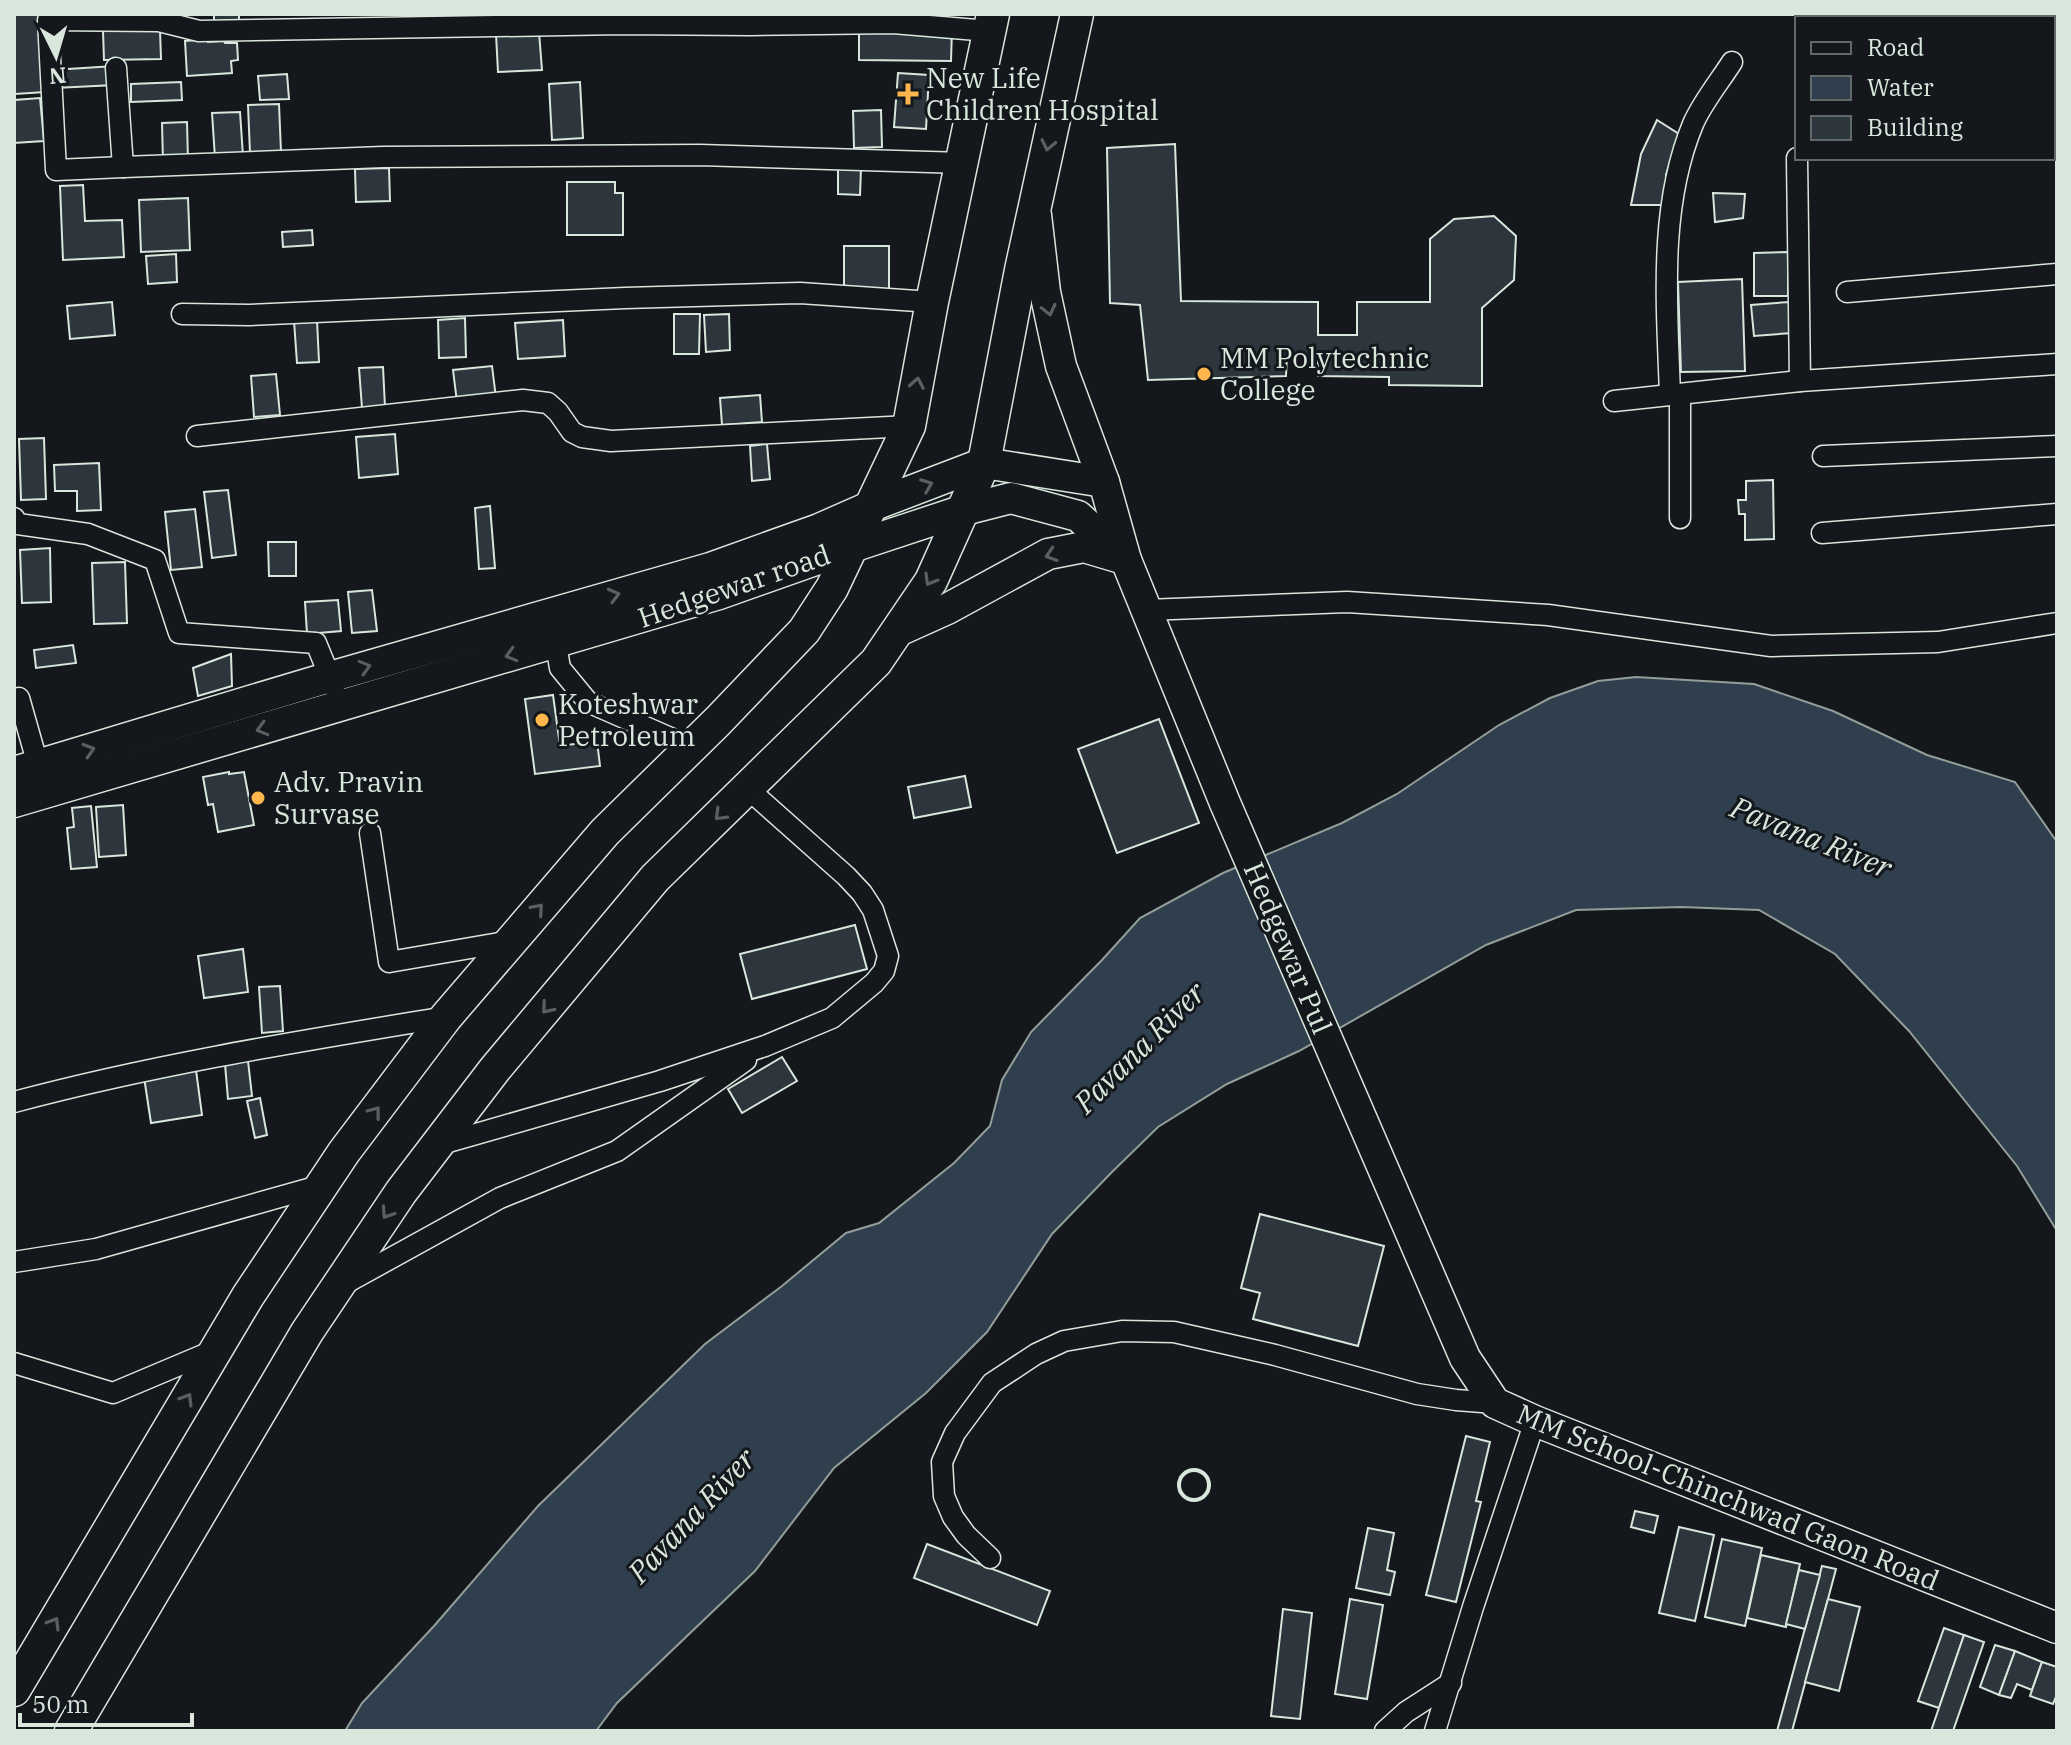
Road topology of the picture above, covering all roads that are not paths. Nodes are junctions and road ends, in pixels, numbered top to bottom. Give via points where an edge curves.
1 (1077, 14) edge
2 (991, 22) edge
3 (1732, 62) dead end
4 (116, 68) dead end
5 (1797, 160) edge
6 (963, 163) junction
7 (123, 167) junction
8 (1035, 205) junction
9 (2057, 274) edge
10 (1847, 292) dead end
11 (932, 302) junction
12 (182, 314) dead end
13 (2057, 364) edge
14 (1800, 381) junction
15 (1675, 395) junction
16 (1614, 401) dead end
17 (909, 426) junction
18 (197, 436) dead end
19 (2057, 446) edge
20 (1823, 456) dead end
21 (984, 463) junction
22 (1104, 482) junction
23 (869, 507) junction
24 (964, 510) junction
25 (2057, 514) edge
26 (14, 518) edge
27 (1680, 518) dead end
28 (1822, 533) dead end
29 (852, 547) junction
30 (1126, 560) junction
31 (1147, 610) junction
32 (2057, 623) edge
33 (553, 628) junction
34 (896, 632) junction
35 (330, 677) junction
36 (14, 699) edge
37 (339, 706) junction
38 (691, 747) junction
39 (26, 768) edge
40 (747, 788) junction
41 (14, 802) edge
42 (370, 833) dead end
43 (511, 941) junction
44 (446, 1017) junction
45 (765, 1046) junction
46 (1351, 1092) joint
47 (14, 1102) edge
48 (436, 1145) junction
49 (322, 1185) junction
50 (14, 1262) edge
51 (336, 1288) junction
52 (215, 1350) junction
53 (14, 1363) edge
54 (1495, 1403) junction
55 (1535, 1421) junction
56 (990, 1558) dead end
57 (2057, 1628) edge
58 (18, 1675) edge
59 (1451, 1683) junction
60 (71, 1731) edge
61 (1385, 1731) edge
62 (1435, 1731) edge

1 -> 8 main road
2 - 6 main road
2 - 7 street via 199,31 159,21 48,20 56,170
3 - 15 street via 1694,122 1677,178 1665,273
4 - 7 street
5 - 14 street
6 - 7 street via 684,155 383,157
6 - 11 main road
8 - 21 main road
8 -> 22 main road, Hedgewar Pul via 1061,366
9 - 10 street
11 - 12 street via 800,293
17 -> 11 main road
13 - 14 street
14 - 15 street
15 - 16 street
15 - 27 street
17 - 18 street via 611,441 582,437 548,403 523,400
17 - 23 main road
19 - 20 street
21 - 22 main road
23 -> 21 main road, Hedgewar road
21 - 24 main road
22 - 30 main road, Hedgewar Pul
23 - 29 main road
33 -> 23 main road, Hedgewar road
24 - 29 main road, Hedgewar road
24 - 30 main road, Hedgewar road via 1011,498 1078,516
24 -> 34 main road via 931,581
25 - 28 street
26 - 35 street via 18,524 88,534 155,560 179,633 316,643
29 - 33 main road, Hedgewar road via 719,594
29 - 38 main road via 804,631
30 - 31 main road, Hedgewar Pul
30 -> 34 main road via 1084,547 1048,554
31 - 32 street via 1347,602 1548,615 1771,646 1938,642
31 - 46 main road, Hedgewar Pul
35 -> 33 main road, Hedgewar road
33 -> 37 main road, Hedgewar road
33 - 38 street via 560,668 588,702
34 - 40 main road via 876,662
35 - 37 street
39 -> 35 main road, Hedgewar road
36 - 39 street via 19,698
37 -> 41 main road, Hedgewar road
43 -> 38 main road via 605,832
40 - 45 street via 862,893 888,956 874,983 832,1018
40 -> 48 main road via 655,878
42 - 43 street via 389,962
43 - 44 main road
44 - 47 street via 255,1048
49 -> 44 main road
45 - 48 street
45 - 51 street via 617,1151 500,1198
46 - 54 main road, MM School-Chinchwad Gaon Road via 1465,1358
48 -> 51 main road
49 - 50 street via 96,1249
49 - 52 main road
51 - 60 main road
52 - 53 street via 113,1393
58 -> 52 main road
54 - 55 main road, MM School-Chinchwad Gaon Road
54 - 56 street via 1417,1394 1174,1332 1122,1331 1064,1341 992,1383 955,1433 942,1462 944,1496 953,1517
55 - 57 main road, MM School-Chinchwad Gaon Road
55 - 59 street
59 - 61 street
59 - 62 street

